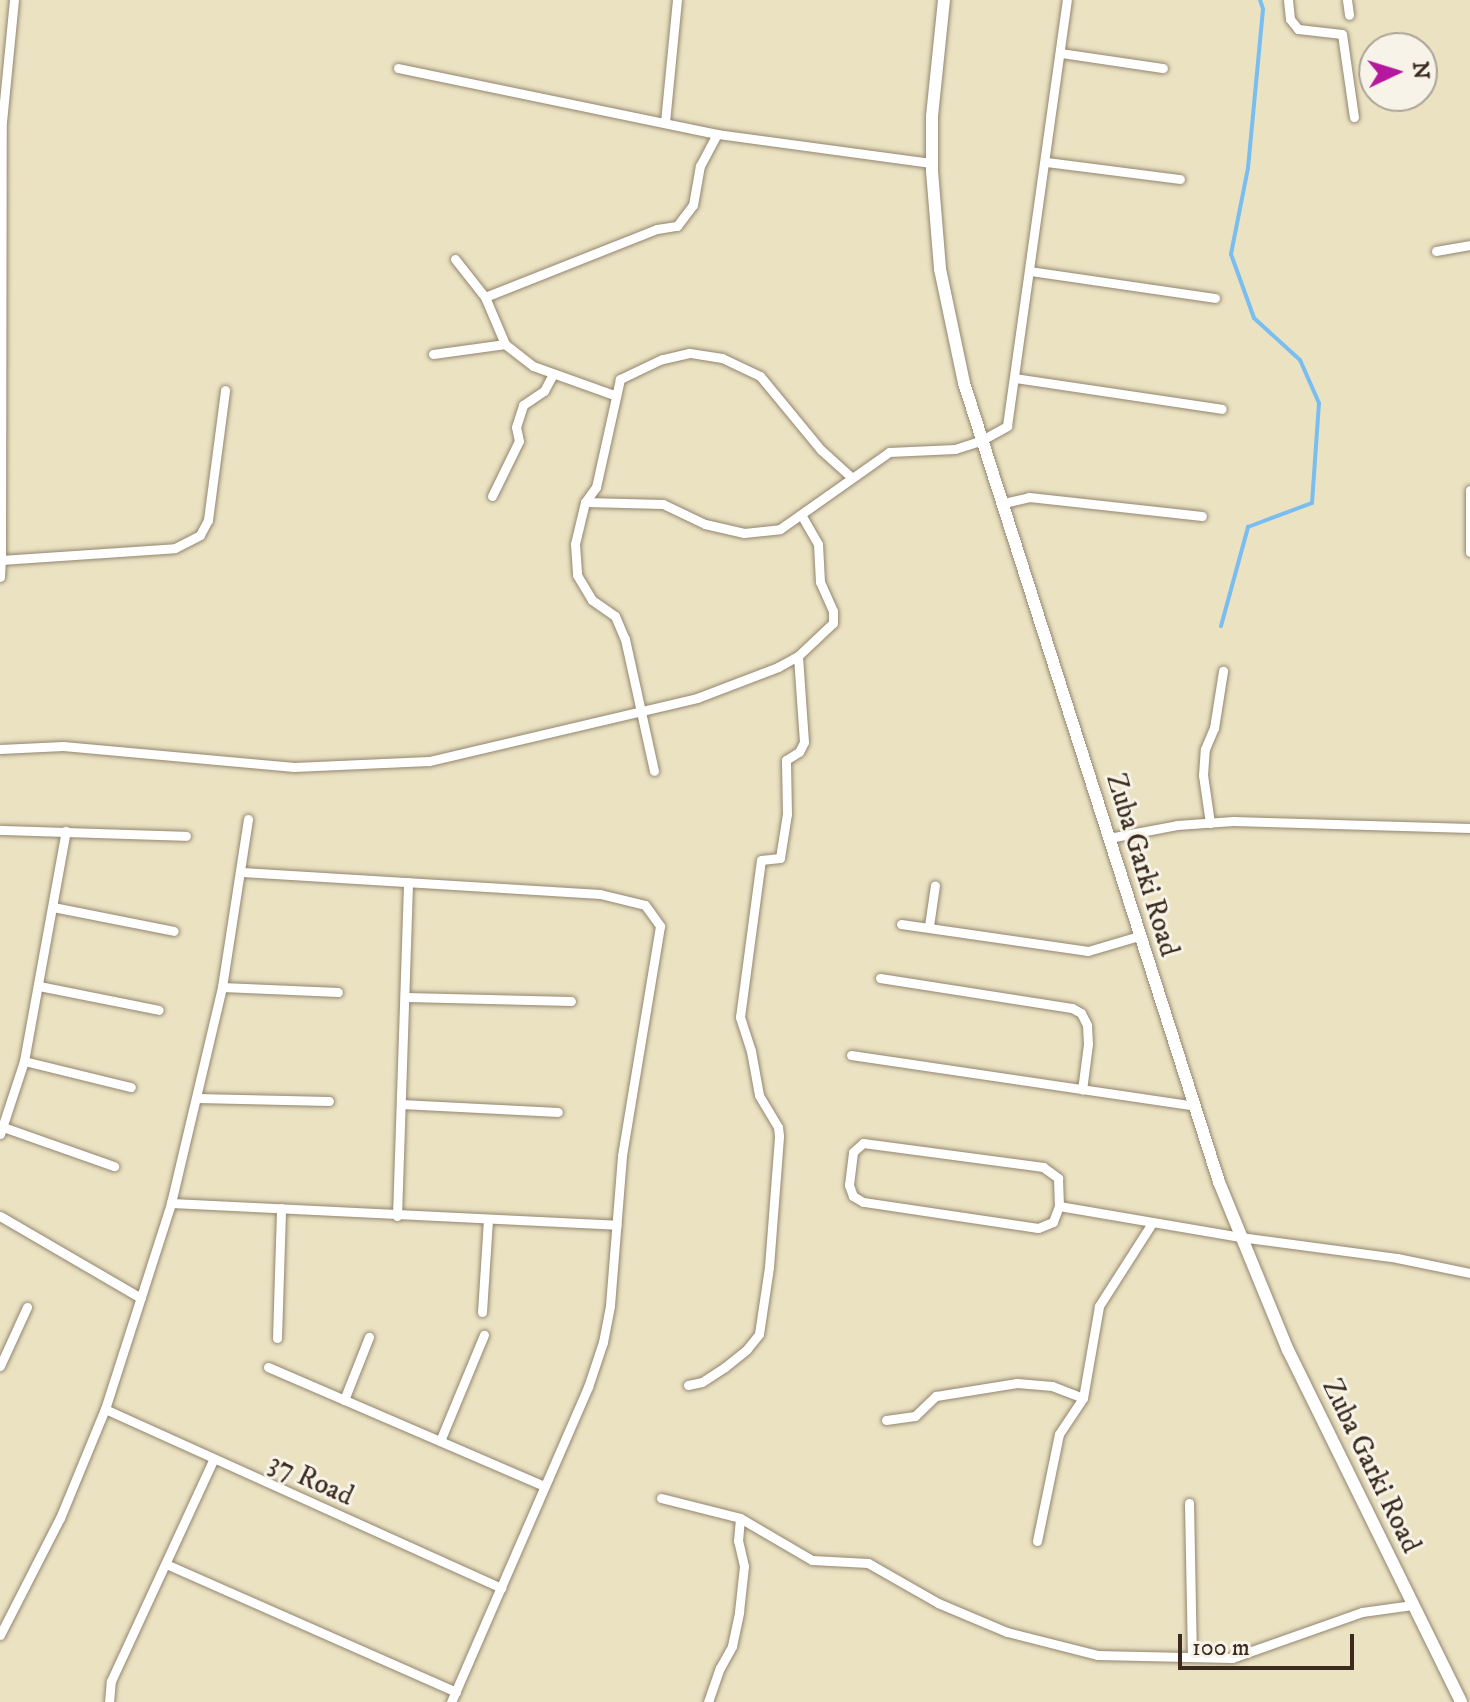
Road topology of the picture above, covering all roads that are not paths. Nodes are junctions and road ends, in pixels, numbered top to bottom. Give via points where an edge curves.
1 (14, 0) edge
2 (677, 0) edge
3 (944, 0) edge
4 (1067, 0) edge
5 (1288, 0) edge
6 (1347, 0) edge
7 (1349, 15) dead end
8 (1061, 53) junction
9 (398, 68) dead end
10 (1163, 68) dead end
11 (1354, 117) dead end
12 (665, 122) junction
13 (717, 134) junction
14 (1047, 162) junction
15 (932, 163) junction
16 (1180, 179) dead end
17 (1470, 245) edge
18 (1436, 251) dead end
19 (455, 259) dead end
20 (1030, 271) junction
21 (485, 297) junction
22 (1215, 298) dead end
23 (505, 344) junction
24 (433, 354) dead end
25 (553, 374) junction
26 (1015, 378) junction
27 (225, 390) dead end
28 (614, 395) junction
29 (1222, 409) dead end
30 (982, 440) junction
31 (850, 476) junction
32 (1470, 490) edge
33 (492, 496) dead end
34 (585, 502) junction
35 (1004, 503) junction
36 (801, 515) junction
37 (1202, 516) dead end
38 (1470, 552) edge
39 (1, 560) edge
40 (0, 577) edge
41 (798, 656) junction
42 (1223, 671) dead end
43 (639, 711) junction
44 (0, 749) edge
45 (654, 771) dead end
46 (248, 819) dead end
47 (1210, 823) junction
48 (1470, 828) edge
49 (0, 830) edge
50 (66, 831) junction
51 (186, 836) dead end
52 (1109, 838) junction
53 (242, 872) junction
54 (408, 882) junction
55 (935, 885) dead end
56 (53, 907) junction
57 (901, 924) dead end
58 (929, 926) junction
59 (174, 931) dead end
60 (1139, 936) junction
61 (880, 978) dead end
62 (39, 986) junction
63 (222, 987) junction
64 (338, 992) dead end
65 (406, 997) junction
66 (571, 1001) dead end
67 (159, 1010) dead end
68 (851, 1055) dead end
69 (24, 1061) junction
70 (131, 1087) dead end
71 (1082, 1090) junction
72 (197, 1098) junction
73 (329, 1101) dead end
74 (401, 1104) junction
75 (1195, 1106) junction
76 (558, 1112) dead end
77 (2, 1130) edge
78 (114, 1166) dead end
79 (171, 1203) junction
80 (1059, 1206) junction
81 (281, 1208) junction
82 (0, 1216) edge
83 (397, 1216) junction
84 (488, 1219) junction
85 (1152, 1223) junction
86 (616, 1225) junction
87 (1240, 1237) junction
88 (1470, 1273) edge
89 (141, 1298) junction
90 (27, 1307) dead end
91 (482, 1312) dead end
92 (484, 1335) dead end
93 (369, 1337) dead end
94 (277, 1338) dead end
95 (0, 1366) edge
96 (268, 1367) dead end
97 (688, 1385) dead end
98 (1083, 1398) junction
99 (344, 1400) junction
100 (105, 1409) junction
101 (886, 1420) dead end
102 (440, 1441) junction
103 (213, 1460) junction
104 (544, 1486) junction
105 (661, 1498) dead end
106 (1189, 1503) dead end
107 (740, 1518) junction
108 (1037, 1541) dead end
109 (166, 1564) junction
110 (501, 1588) junction
111 (1413, 1605) junction
112 (0, 1635) edge
113 (1192, 1657) junction
114 (454, 1697) edge
115 (109, 1702) edge
116 (708, 1702) edge
117 (1461, 1702) edge

1 - 39 street via 2,122
2 - 12 street
3 - 15 main road, Zuba Garki Road
4 - 8 street
5 - 11 street via 1290,19 1298,29 1342,34
6 - 7 street
8 - 10 street
8 - 14 street
9 - 12 street
12 - 13 street
13 - 15 street
13 - 21 street via 700,166 693,205 677,226 657,229
14 - 16 street
14 - 20 street
15 - 30 main road, Zuba Garki Road via 940,269
17 - 18 street
19 - 21 street
20 - 22 street
20 - 26 street
21 - 23 street
23 - 24 street
23 - 25 street
25 - 28 street
25 - 33 street via 544,391 523,405 516,427 519,441
26 - 29 street
26 - 30 street via 1007,426
27 - 39 street via 208,520 200,535 175,548
28 - 31 street via 620,379 662,359 689,353 722,358 760,376 821,450
28 - 34 street via 596,487
30 - 31 street via 937,452 889,452
30 - 35 main road, Zuba Garki Road
31 - 36 street
32 - 38 street
34 - 36 street via 663,504 705,524 744,533 780,529
34 - 43 street via 575,544 577,575 592,600 615,616 625,639
35 - 37 street via 1029,497
35 - 52 main road, Zuba Garki Road
36 - 41 street via 818,544 820,582 833,623
39 - 40 street
41 - 43 street via 697,698
41 - 97 street via 804,742 786,760 787,814 780,858 761,860 740,1017 759,1095 779,1136 759,1334 725,1367
42 - 47 street via 1204,762
43 - 44 street via 429,761 367,766 249,765 63,746
43 - 45 street
46 - 53 street
47 - 48 street
47 - 52 street
49 - 50 street
50 - 51 street
50 - 56 street
52 - 60 main road, Zuba Garki Road
53 - 54 street
53 - 63 street
54 - 65 street
54 - 86 street via 600,894 637,902 656,916 660,938 622,1156
55 - 58 street
56 - 59 street
56 - 62 street
57 - 58 street
58 - 60 street via 1088,951
60 - 75 main road, Zuba Garki Road
61 - 71 street via 1072,1008 1087,1025
62 - 67 street
62 - 69 street
63 - 64 street
63 - 72 street
65 - 66 street
65 - 74 street
68 - 71 street
69 - 70 street
69 - 77 street
71 - 75 street
72 - 73 street
72 - 79 street
74 - 76 street
74 - 83 street
75 - 87 main road, Zuba Garki Road
77 - 78 street
79 - 81 street
79 - 89 street
80 - 80 street via 1053,1222 1038,1228 863,1202 849,1190 853,1152 863,1143 875,1143 1043,1167 1058,1178
80 - 85 street
81 - 83 street
81 - 94 street
82 - 89 street
83 - 84 street
84 - 86 street
84 - 91 street
85 - 87 street
85 - 98 street via 1099,1306
86 - 104 street via 603,1342
87 - 88 street
87 - 111 main road, Zuba Garki Road via 1288,1350
89 - 100 street
90 - 95 street
92 - 102 street
93 - 99 street
96 - 99 street
98 - 101 street via 1052,1386 1017,1383 936,1396 915,1416
98 - 108 street via 1059,1434
99 - 102 street
100 - 103 street, 37 Road
100 - 112 street via 60,1518
102 - 104 street
103 - 109 street
103 - 110 street, 37 Road
104 - 110 street
105 - 107 street
106 - 113 street
107 - 113 street via 812,1560 868,1563 938,1603 1007,1632 1097,1655
107 - 116 street via 744,1566 739,1612 732,1646
109 - 114 street
109 - 115 street via 111,1681
110 - 114 street
111 - 113 street via 1362,1612 1232,1658
111 - 117 main road, Zuba Garki Road

